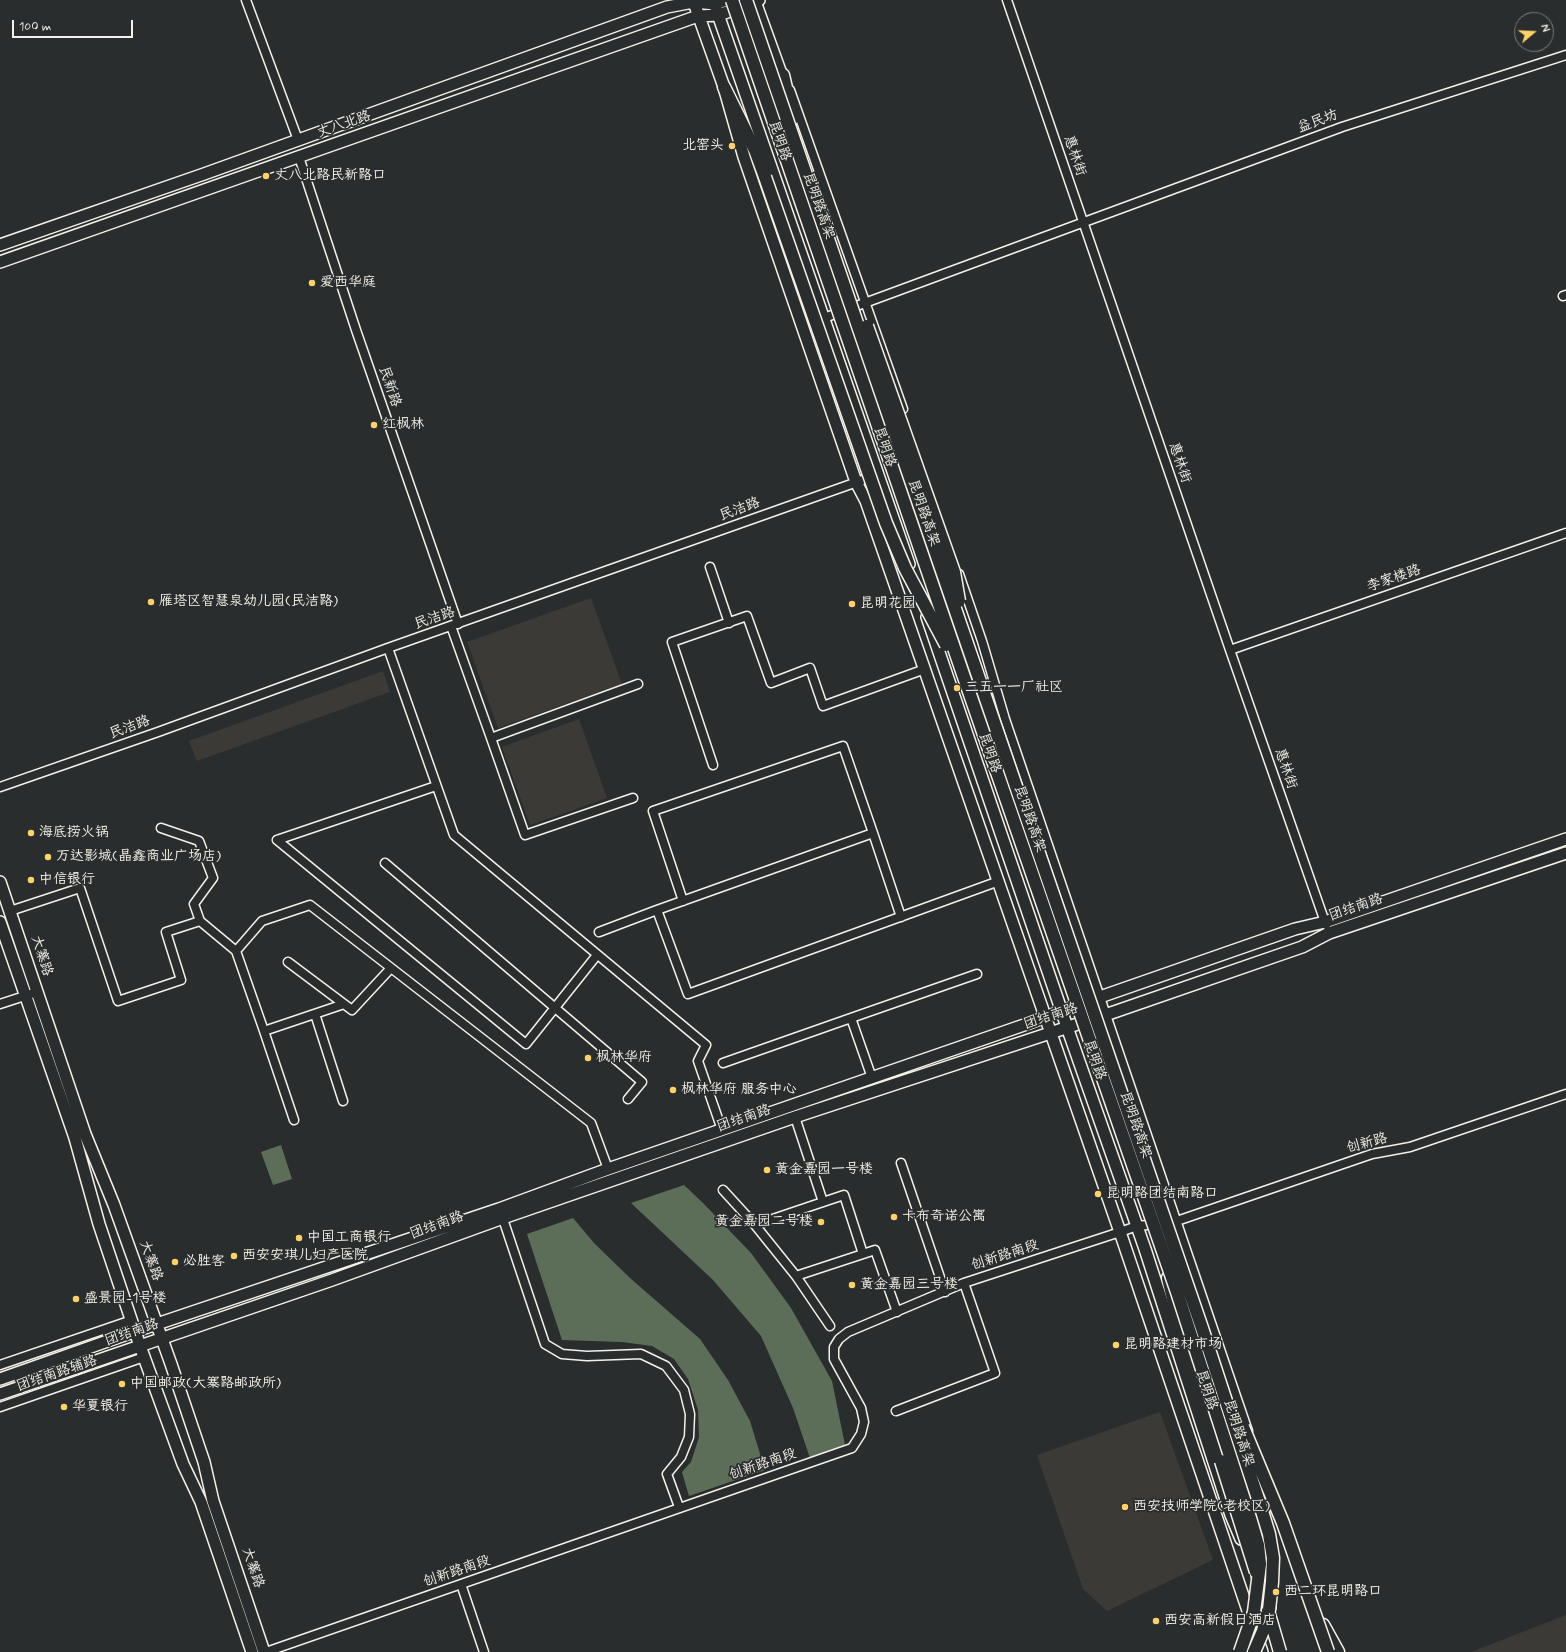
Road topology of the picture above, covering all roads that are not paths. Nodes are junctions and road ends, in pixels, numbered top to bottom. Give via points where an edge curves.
1 (246, 0) edge
2 (726, 0) edge
3 (732, 0) edge
4 (754, 0) edge
5 (1007, 0) edge
6 (693, 1) edge
7 (714, 2) edge
8 (719, 15) junction
9 (698, 16) junction
10 (1566, 55) edge
11 (783, 76) junction
12 (724, 86) junction
13 (298, 140) junction
14 (299, 157) junction
15 (1083, 224) junction
16 (0, 245) edge
17 (0, 262) edge
18 (866, 303) junction
19 (824, 318) junction
20 (878, 475) junction
21 (856, 482) junction
22 (1566, 533) edge
23 (710, 567) dead end
24 (729, 623) junction
25 (455, 625) junction
26 (968, 643) junction
27 (388, 648) junction
28 (1230, 650) junction
29 (925, 669) junction
30 (965, 680) junction
31 (638, 684) dead end
32 (491, 738) junction
33 (713, 765) dead end
34 (436, 786) junction
35 (0, 787) edge
36 (633, 798) dead end
37 (160, 828) dead end
38 (873, 833) junction
39 (1566, 839) edge
40 (1566, 853) edge
41 (385, 863) dead end
42 (999, 881) junction
43 (0, 882) edge
44 (683, 901) junction
45 (657, 910) junction
46 (10, 912) junction
47 (901, 917) junction
48 (200, 921) junction
49 (0, 922) edge
50 (1325, 922) junction
51 (599, 932) dead end
52 (1329, 933) junction
53 (236, 951) junction
54 (597, 955) junction
55 (288, 962) dead end
56 (391, 968) junction
57 (977, 974) dead end
58 (37, 992) junction
59 (25, 996) junction
60 (1100, 997) junction
61 (0, 1004) edge
62 (344, 1004) junction
63 (554, 1009) junction
64 (1061, 1011) junction
65 (315, 1014) junction
66 (1106, 1015) junction
67 (851, 1018) junction
68 (1046, 1018) junction
69 (1067, 1027) junction
70 (264, 1031) junction
71 (1051, 1033) junction
72 (723, 1063) dead end
73 (872, 1078) junction
74 (1566, 1094) edge
75 (628, 1099) dead end
76 (343, 1101) dead end
77 (796, 1118) junction
78 (294, 1120) dead end
79 (722, 1130) junction
80 (901, 1163) dead end
81 (608, 1169) junction
82 (723, 1190) dead end
83 (823, 1202) junction
84 (501, 1213) junction
85 (1176, 1223) junction
86 (755, 1225) junction
87 (1137, 1226) junction
88 (1120, 1232) junction
89 (1160, 1244) junction
90 (863, 1254) junction
91 (796, 1276) junction
92 (964, 1283) junction
93 (945, 1292) junction
94 (897, 1312) junction
95 (132, 1320) junction
96 (157, 1324) junction
97 (830, 1326) dead end
98 (1202, 1328) junction
99 (136, 1331) junction
100 (162, 1339) junction
101 (140, 1346) junction
102 (144, 1357) junction
103 (0, 1365) edge
104 (0, 1378) edge
105 (0, 1394) edge
106 (0, 1407) edge
107 (896, 1411) dead end
108 (1272, 1500) junction
109 (679, 1507) junction
110 (1231, 1515) junction
111 (461, 1584) junction
112 (1311, 1602) junction
113 (252, 1652) edge
114 (265, 1652) edge
115 (484, 1652) edge
116 (1240, 1652) edge
117 (1254, 1652) edge
118 (1262, 1652) edge
119 (1280, 1652) edge
120 (1285, 1652) edge
121 (1327, 1652) edge
122 (1338, 1652) edge

1 - 13 street
2 - 7 main road
3 - 30 highway, 昆明路高架, bridge
4 - 8 main road, 丈八北路
4 - 11 street, 昆明路
4 - 26 highway, 昆明路高架, bridge
5 - 15 street, 惠林街
6 - 7 main road, 丈八北路
6 - 9 main road
6 - 13 main road, 丈八北路 via 668,7
7 - 8 main road, 昆明路
8 - 9 main road, 丈八北路
8 - 19 main road, 昆明路
9 - 12 main road
9 - 14 main road, 丈八北路
10 - 15 street, 益民坊 via 1342,127
11 - 18 street, 昆明路 via 794,98
11 - 26 highway, bridge via 793,118 830,227 954,572
12 - 21 main road via 744,157
12 - 30 highway, bridge via 755,150 886,523 905,568
13 - 16 main road, 丈八北路
14 - 17 main road, 丈八北路
14 - 25 street, 民新路
15 - 18 street, 益民坊
15 - 28 street, 惠林街
18 - 19 street, 益民坊
18 - 60 street, 昆明路
19 - 20 main road, 昆明路
20 - 21 street, 民洁路
20 - 64 main road, 昆明路
21 - 25 street, 民洁路
21 - 29 main road via 866,501
22 - 28 street, 李家楼路
23 - 24 street
24 - 29 street via 747,616 771,682 810,668 823,706
24 - 33 street via 672,642
25 - 27 street, 民洁路
25 - 32 street, 民新路
26 - 98 highway, 昆明路高架, bridge
27 - 34 street
27 - 35 street, 民洁路
28 - 50 street, 惠林街
29 - 42 main road
30 - 89 highway, 昆明路高架, bridge
31 - 32 street
32 - 36 street, 民新路 via 525,835
34 - 54 street via 454,835
34 - 63 street via 277,840 526,1044
37 - 48 street via 199,841 213,878 194,904
38 - 44 street
38 - 44 street via 843,746 652,811
38 - 47 street
39 - 50 main road, 团结南路
40 - 52 main road, 团结南路
41 - 63 street
42 - 47 street
42 - 68 main road
43 - 46 main road, 大寨路
44 - 45 street
45 - 47 street via 688,994
45 - 51 street
46 - 48 street via 80,888 118,1001 181,980 166,932
46 - 58 main road, 大寨路
48 - 53 street
49 - 59 main road, 大寨路
50 - 52 street, 惠林街
50 - 60 main road, 团结南路 via 1295,929
52 - 66 main road, 团结南路 via 1302,947
53 - 56 street via 262,921 310,905
53 - 70 street
54 - 63 street
54 - 79 street via 706,1045 698,1061
55 - 62 street
56 - 62 street via 352,1010
56 - 81 street via 591,1123
57 - 67 street
58 - 59 street
58 - 96 main road, 大寨路 via 85,1134
59 - 61 street
59 - 95 main road, 大寨路 via 75,1138 99,1224
60 - 64 main road, 团结南路
60 - 66 street, 昆明路
62 - 65 street
63 - 75 street via 642,1082
64 - 68 main road, 团结南路
64 - 69 main road, 昆明路
65 - 70 street
65 - 76 street
66 - 69 main road, 团结南路
66 - 85 street, 昆明路
67 - 72 street
67 - 73 street
68 - 71 main road
68 - 73 main road, 团结南路
69 - 71 main road, 团结南路
69 - 87 main road, 昆明路
70 - 78 street
71 - 77 main road, 团结南路
71 - 88 main road
73 - 79 main road, 团结南路
74 - 85 street, 创新路 via 1410,1147 1372,1154
77 - 83 street
77 - 84 main road, 团结南路
79 - 81 main road, 团结南路
80 - 93 street
81 - 84 main road, 团结南路
82 - 86 street
83 - 86 street
83 - 90 street via 844,1195
84 - 96 main road, 团结南路
84 - 100 main road, 团结南路 via 332,1280
84 - 109 street via 545,1344 562,1354 641,1354 666,1366 684,1390 690,1414 689,1436 681,1457 667,1474
85 - 87 street, 创新路
85 - 108 street, 昆明路
86 - 91 street
87 - 88 street, 创新路南段
87 - 110 main road, 昆明路
88 - 92 street, 创新路南段
88 - 118 main road
89 - 116 highway, 昆明路高架, bridge via 1258,1545 1260,1564 1256,1602
89 - 119 highway, bridge via 1188,1362
90 - 91 street
90 - 94 street via 875,1250
91 - 97 street
92 - 93 street, 创新路南段
92 - 107 street via 995,1373
93 - 94 street, 创新路南段
94 - 109 street, 创新路南段 via 848,1332 834,1347 834,1359 861,1408 864,1422 861,1434 852,1448
95 - 99 main road, 大寨路
95 - 103 street, 团结南路辅路
96 - 99 main road, 团结南路
96 - 100 main road, 大寨路
98 - 112 highway, bridge via 1224,1373
98 - 117 highway, 昆明路高架, bridge via 1262,1511 1273,1558 1268,1610
99 - 101 main road, 大寨路
99 - 104 main road, 团结南路
100 - 101 main road, 团结南路
100 - 114 main road, 大寨路 via 204,1462 213,1501
101 - 102 main road, 大寨路
101 - 105 main road, 团结南路
102 - 106 street, 团结南路辅路
102 - 113 main road, 大寨路 via 183,1464 201,1502
108 - 110 street
108 - 121 street, 昆明路
109 - 111 street, 创新路南段
110 - 120 main road, 昆明路 via 1266,1595
111 - 114 street, 创新路南段
111 - 115 street
112 - 121 highway, bridge
112 - 122 highway, bridge

